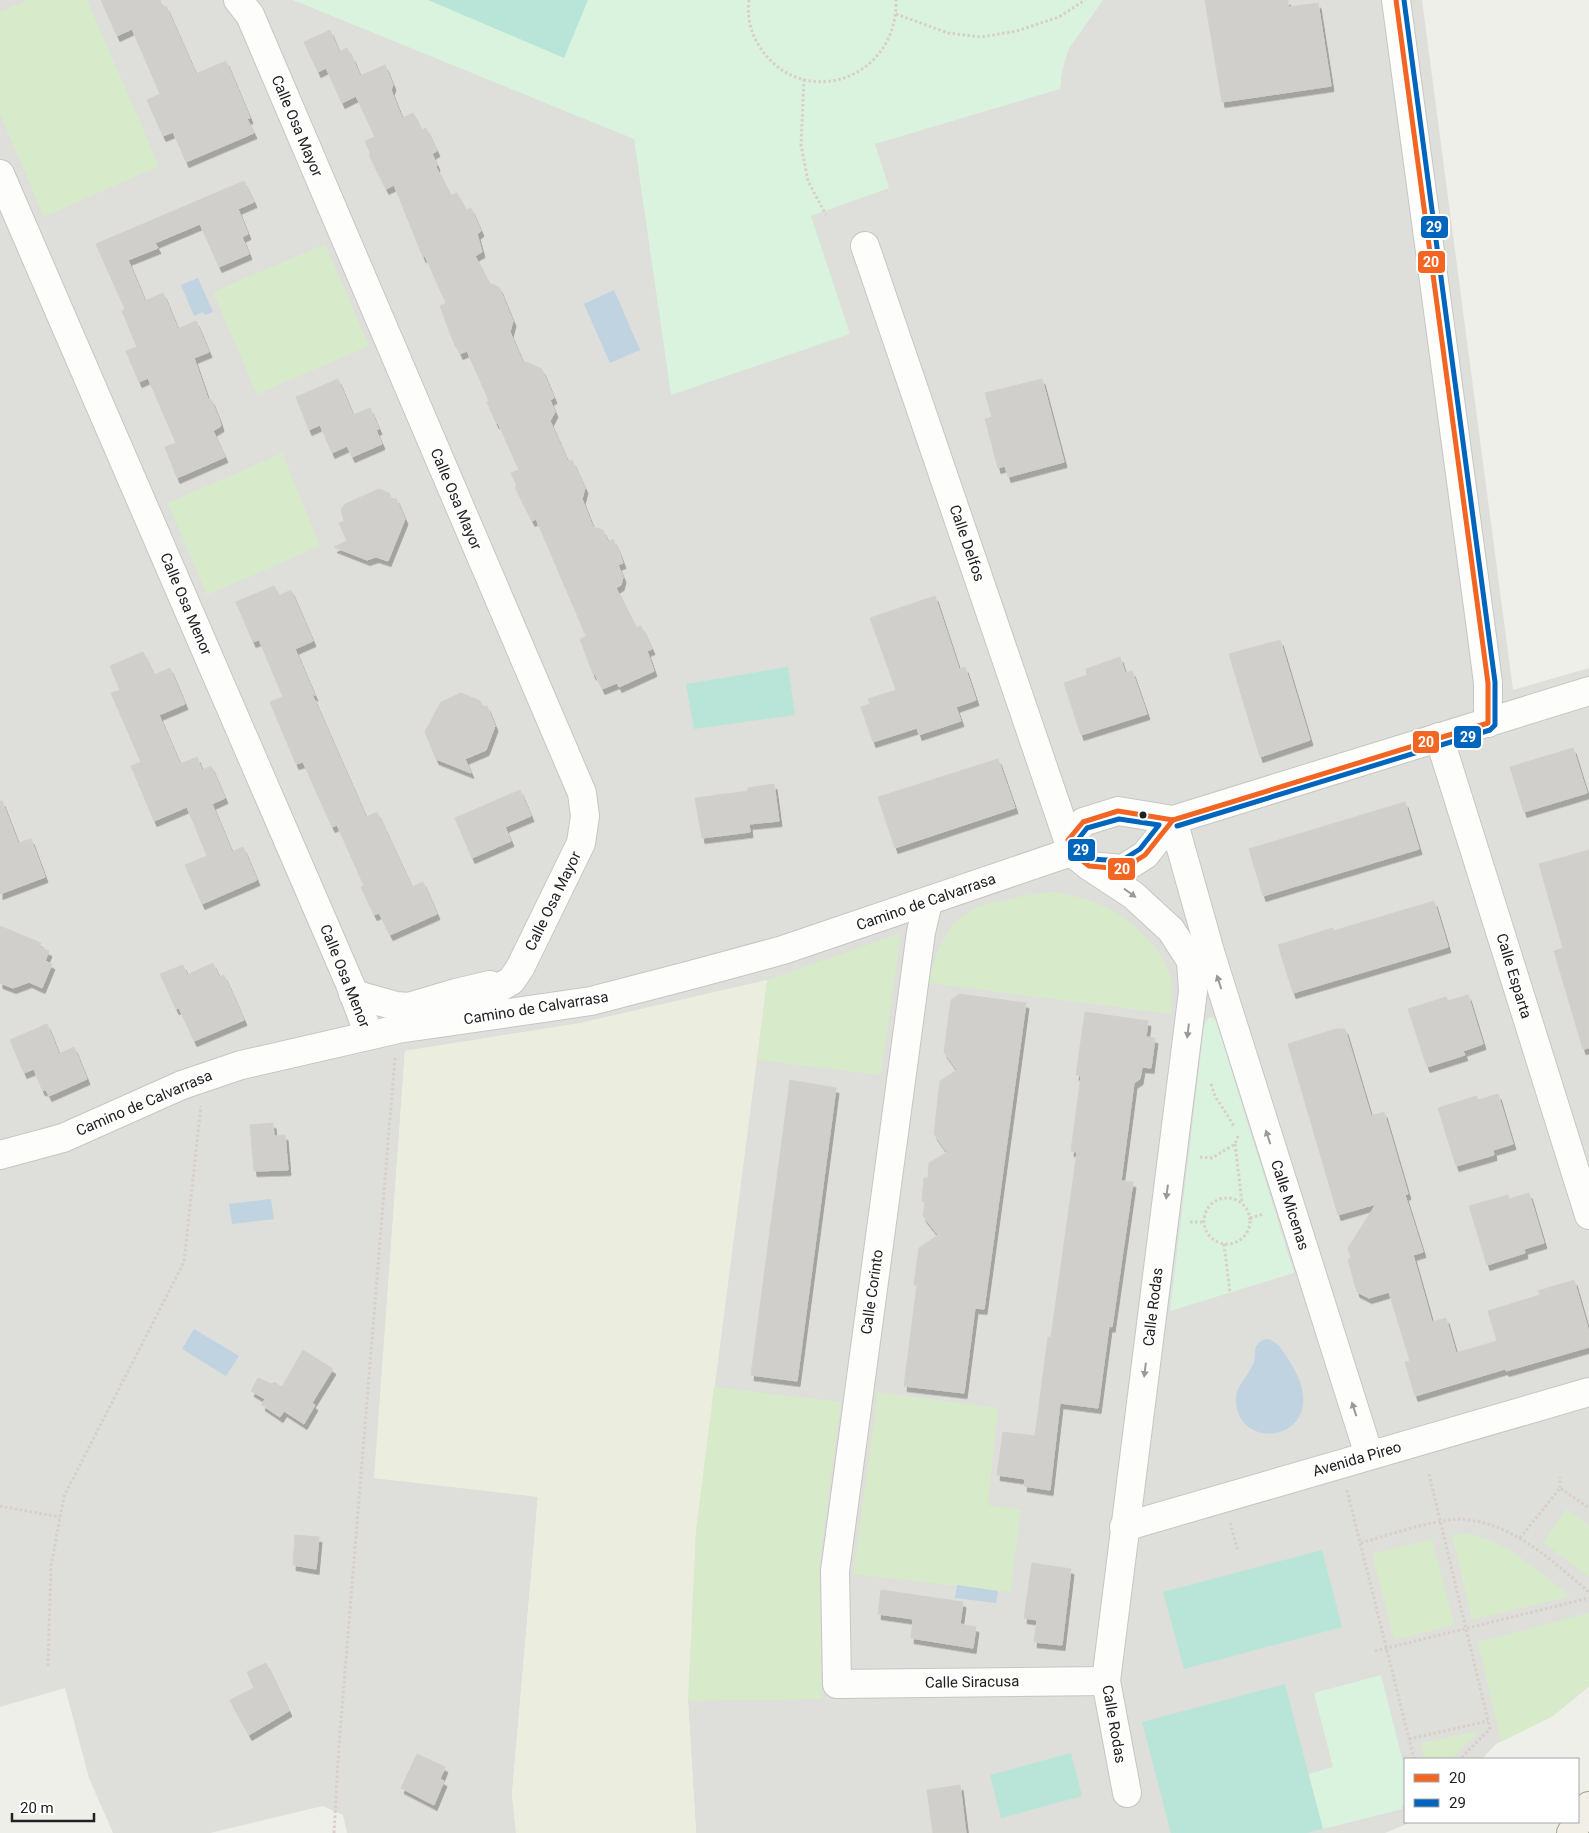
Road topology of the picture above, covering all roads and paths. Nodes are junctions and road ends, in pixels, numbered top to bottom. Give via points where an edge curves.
1 (749, 0) edge
2 (896, 0) edge
3 (1085, 0) edge
4 (1396, 0) edge
5 (244, 8) edge
6 (896, 14) junction
7 (804, 80) junction
8 (0, 174) edge
9 (826, 215) dead end
10 (865, 246) dead end
11 (1589, 692) edge
12 (1488, 723) junction
13 (1439, 737) junction
14 (1165, 831) junction
15 (1076, 853) junction
16 (928, 902) junction
17 (1201, 958) junction
18 (511, 981) junction
19 (456, 993) junction
20 (353, 994) junction
21 (406, 1021) junction
22 (451, 1022) junction
23 (369, 1035) junction
24 (199, 1078) junction
25 (1210, 1082) dead end
26 (1235, 1144) junction
27 (3, 1146) edge
28 (1194, 1157) dead end
29 (1242, 1202) junction
30 (1589, 1215) edge
31 (1224, 1244) junction
32 (1230, 1293) dead end
33 (1589, 1392) edge
34 (1369, 1455) junction
35 (1340, 1464) junction
36 (1429, 1474) dead end
37 (1560, 1477) dead end
38 (1560, 1488) junction
39 (0, 1506) edge
40 (1589, 1508) edge
41 (60, 1517) junction
42 (1230, 1522) dead end
43 (1440, 1523) junction
44 (1124, 1527) junction
45 (1520, 1538) junction
46 (1360, 1543) junction
47 (1238, 1550) dead end
48 (1589, 1592) edge
49 (1589, 1598) edge
50 (1466, 1629) junction
51 (1386, 1648) junction
52 (1375, 1651) dead end
53 (48, 1666) dead end
54 (1106, 1681) junction
55 (837, 1684) joint
56 (1488, 1721) junction
57 (1408, 1739) junction
58 (1414, 1758) edge
59 (1461, 1758) edge
60 (1127, 1793) dead end
61 (1589, 1806) edge
62 (1579, 1821) edge
63 (334, 1833) edge

1 - 7 path via 749,20 762,51 774,64
2 - 6 path
3 - 6 path via 1059,17 1016,31 981,37 948,33
4 - 12 street via 1488,683
5 - 18 street, Calle Osa Mayor via 582,793 585,816 581,843
6 - 7 path via 884,48 857,73 840,80
7 - 9 path via 801,145 808,181
8 - 20 street, Calle Osa Menor
10 - 15 street, Calle Delfos
11 - 12 street
12 - 13 street
13 - 14 street
13 - 30 street, Calle Esparta
14 - 15 street via 1145,855 1123,868
14 - 15 street via 1145,815 1118,811 1083,822
14 - 17 street, Calle Micenas
15 - 16 street, Camino de Calvarrasa
15 -> 17 street, Calle Rodas via 1133,895
16 - 22 street, Camino de Calvarrasa via 783,950 591,1001
16 - 55 street, Calle Corinto via 921,932 835,1571
34 -> 17 street, Calle Micenas
17 -> 44 street, Calle Rodas via 1193,992
18 - 19 street
18 - 22 street, Calle Osa Mayor via 471,1003
19 - 21 street
19 - 22 street via 446,1006
20 - 21 street via 396,1006
20 - 23 street, Calle Osa Menor
21 - 22 street, Camino de Calvarrasa
21 - 23 street, Camino de Calvarrasa
21 - 63 path via 339,1745
23 - 24 street, Camino de Calvarrasa
24 - 27 street, Camino de Calvarrasa via 64,1138
24 - 41 path via 202,1112 184,1262 64,1496
25 - 26 path via 1239,1134
26 - 28 path via 1212,1158
26 - 29 path
29 - 31 path via 1250,1215 1249,1230 1239,1241
29 - 31 path via 1220,1199 1208,1208 1204,1222 1206,1230
31 - 32 path
33 - 34 street, Avenida Pireo
34 - 35 street, Avenida Pireo
35 - 44 street, Avenida Pireo
35 - 46 path
36 - 43 path
37 - 38 path
38 - 40 path
38 - 45 path
39 - 41 path
41 - 53 path via 50,1566
42 - 47 path
43 - 45 path via 1471,1520
43 - 46 path
43 - 50 path
44 - 54 street, Calle Rodas
45 - 48 path
46 - 51 path
49 - 50 path
50 - 51 path
50 - 56 path
51 - 52 path
51 - 57 path
54 - 55 street, Calle Siracusa
54 - 60 street, Calle Rodas
56 - 57 path
56 - 59 path via 1490,1729
57 - 58 path
61 - 62 main road

